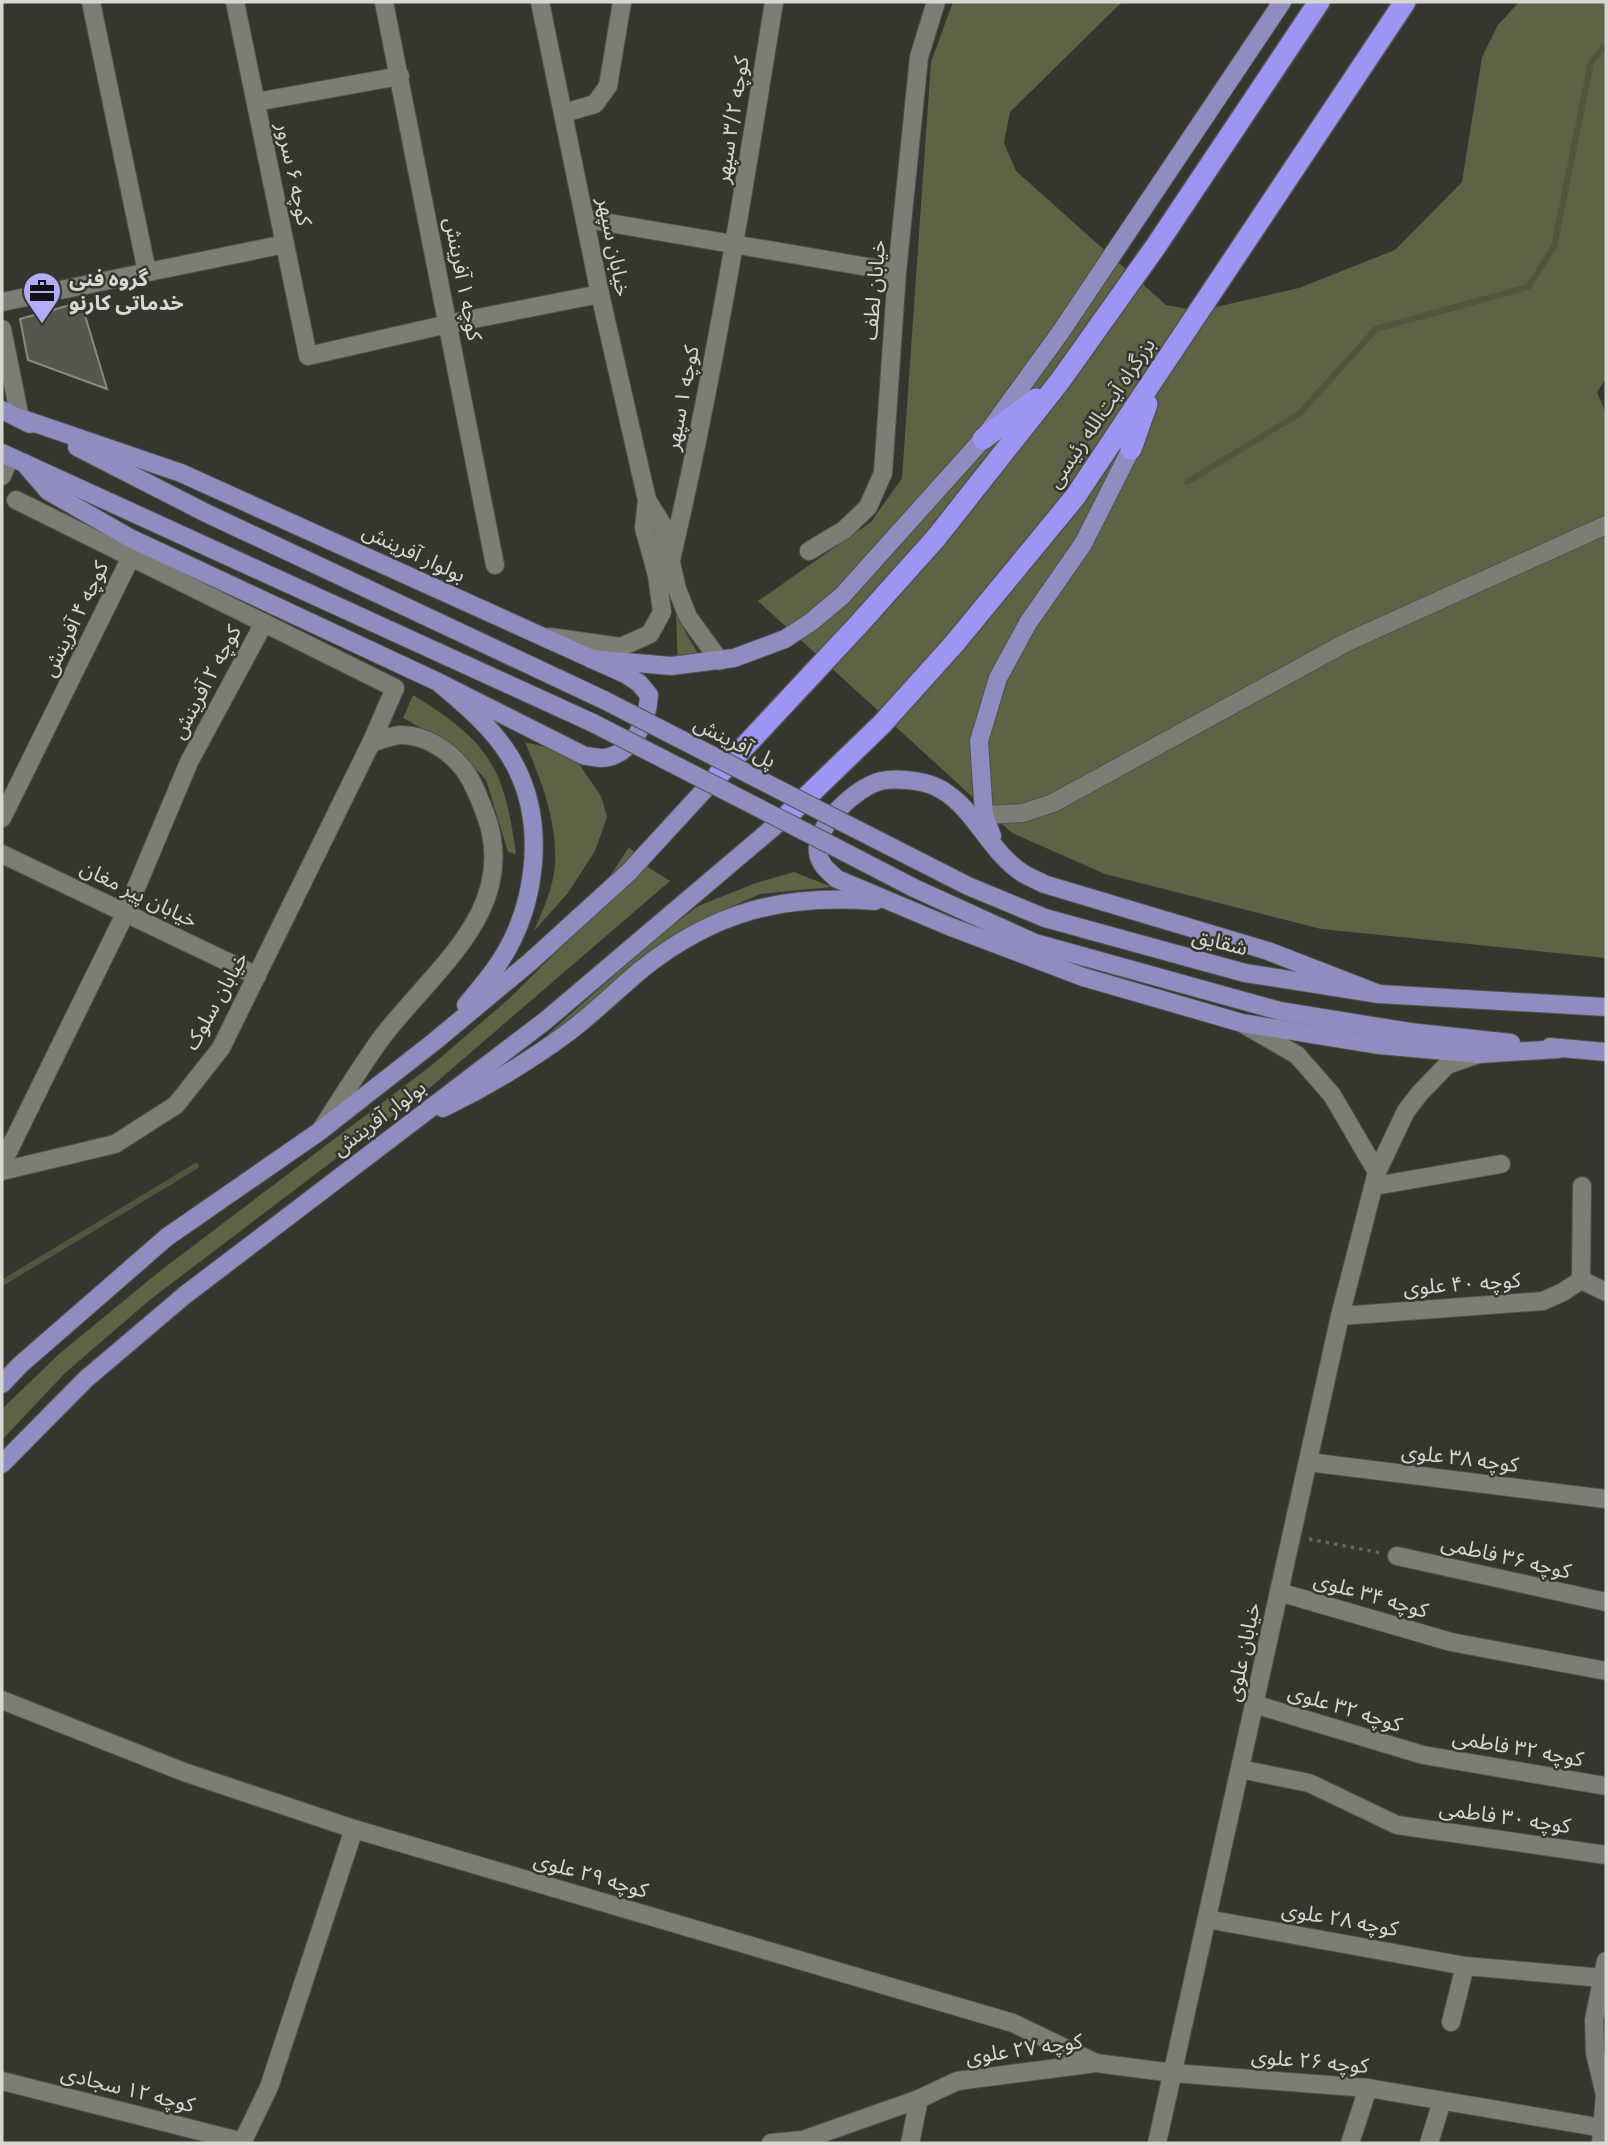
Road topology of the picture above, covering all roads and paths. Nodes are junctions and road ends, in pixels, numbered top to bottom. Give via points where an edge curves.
1 (91, 2) edge
2 (235, 2) edge
3 (384, 2) edge
4 (540, 2) edge
5 (622, 2) edge
6 (774, 2) edge
7 (936, 2) edge
8 (1282, 2) edge
9 (1319, 2) edge
10 (1405, 2) edge
11 (400, 76) junction
12 (256, 102) junction
13 (564, 113) junction
14 (586, 219) junction
15 (285, 244) junction
16 (736, 244) junction
17 (147, 272) junction
18 (897, 272) junction
19 (600, 294) junction
20 (2, 302) edge
21 (449, 324) junction
22 (2, 329) edge
23 (1157, 376) junction
24 (1060, 381) junction
25 (2, 410) edge
26 (20, 418) junction
27 (983, 439) junction
28 (1131, 449) joint
29 (12, 458) edge
30 (2, 476) edge
31 (16, 500) dead end
32 (647, 500) junction
33 (1606, 525) edge
34 (809, 551) dead end
35 (131, 557) junction
36 (671, 560) junction
37 (495, 565) dead end
38 (264, 623) junction
39 (534, 635) junction
40 (591, 659) junction
41 (720, 661) junction
42 (438, 682) junction
43 (604, 700) joint
44 (371, 743) junction
45 (719, 774) joint
46 (789, 814) joint
47 (984, 815) junction
48 (2, 818) edge
49 (846, 824) joint
50 (998, 849) junction
51 (2, 854) edge
52 (893, 902) junction
53 (126, 912) junction
54 (257, 976) junction
55 (1379, 994) junction
56 (1606, 1007) edge
57 (1242, 1023) junction
58 (435, 1041) junction
59 (1559, 1049) junction
60 (1606, 1052) edge
61 (1479, 1054) junction
62 (408, 1124) junction
63 (320, 1131) junction
64 (2, 1164) edge
65 (1501, 1164) dead end
66 (2, 1171) edge
67 (1376, 1179) junction
68 (1582, 1186) dead end
69 (1581, 1280) junction
70 (1606, 1292) edge
71 (1340, 1316) junction
72 (2, 1384) edge
73 (1308, 1462) junction
74 (2, 1464) edge
75 (1606, 1499) edge
76 (1292, 1535) junction
77 (1397, 1556) joint
78 (1279, 1592) junction
79 (1606, 1602) edge
80 (1606, 1671) edge
81 (2, 1700) edge
82 (1254, 1704) junction
83 (1423, 1755) joint
84 (1240, 1769) junction
85 (1606, 1786) edge
86 (354, 1829) junction
87 (1606, 1855) edge
88 (1207, 1919) junction
89 (1465, 1966) junction
90 (1604, 1970) edge
91 (1451, 2022) dead end
92 (1096, 2063) junction
93 (1173, 2073) junction
94 (2, 2081) edge
95 (1368, 2088) junction
96 (919, 2099) junction
97 (1442, 2101) junction
98 (1602, 2136) edge
99 (802, 2142) edge
100 (242, 2143) edge
101 (771, 2143) edge
102 (910, 2143) edge
103 (1157, 2143) edge
104 (1350, 2143) edge
105 (1429, 2143) edge

1 - 17 street
2 - 12 street, کوچه ۶ سرور
3 - 11 street, کوچه ۱ آفرینش
4 - 13 street, خیابان سپهر
5 - 13 street via 608,86 595,104
6 - 16 street, کوچه ۳/۲ سپهر
7 - 18 street, خیابان لطف via 919,57
8 - 27 main road via 1060,333
9 - 24 highway via 1157,246
10 - 23 highway, بزرگراه آیت‌الله رئیسی
11 - 12 street
11 - 21 street, کوچه ۱ آفرینش
12 - 15 street, کوچه ۶ سرور
13 - 14 street, خیابان سپهر
14 - 16 street
14 - 19 street, خیابان سپهر
15 - 17 street
15 - 21 street, کوچه ۶ سرور via 308,356
16 - 18 street
16 - 36 street, کوچه ۱ سپهر
17 - 20 street
18 - 34 street, خیابان لطف via 883,473 868,507 844,530
19 - 21 street
19 - 32 street, خیابان سپهر
21 - 37 street, کوچه ۱ آفرینش
22 - 26 street
23 - 28 highway
23 - 46 highway, بزرگراه آیت‌الله رئیسی via 1075,497 954,644 882,724
24 - 27 highway
24 - 45 highway via 936,538
25 - 26 main road, بولوار آفرینش
26 - 39 main road, بولوار آفرینش via 238,497
26 - 43 main road, بولوار آفرینش via 206,513
27 - 41 main road via 842,596 785,639
28 - 47 main road via 1083,544 1028,623 998,678 979,741
29 - 30 street
29 - 42 main road via 48,491 130,538
29 - 59 main road, bridge via 593,723 914,888 1035,943 1280,1011
31 - 35 street
32 - 36 street, خیابان سپهر via 662,524
32 - 39 street, خیابان سپهر via 644,528 662,612 650,634 621,647
33 - 47 street via 1347,642 1052,803 1023,814
35 - 38 street
35 - 48 street, کوچه ۴ آفرینش
36 - 41 street, خیابان سپهر via 688,617
38 - 44 street, خیابان سلوک via 396,688
38 - 53 street, کوچه ۲ آفرینش via 188,762
39 - 40 main road, بولوار آفرینش
40 - 41 main road via 671,666
40 - 42 main road, بولوار آفرینش via 632,678 649,695 649,711 638,735 620,752 604,758 585,756
42 - 58 main road via 471,710 510,756 531,808 534,841 533,875 520,919 500,961
43 - 49 main road, پل آفرینش, bridge
44 - 54 street, خیابان سلوک
44 - 63 street via 400,734 422,738 446,751 463,768 492,838 489,892 477,922 456,952 381,1039
45 - 58 main road, بولوار آفرینش via 619,881
46 - 62 main road, بولوار آفرینش via 545,1021
47 - 50 main road
49 - 55 main road, شقایق via 968,886 1045,918 1245,973
50 - 52 main road via 957,801 933,785 882,781 858,791 823,832 818,852 824,867 837,879
50 - 55 main road via 1020,871 1044,884 1268,951
51 - 53 street, خیابان پیر مغان
52 - 57 main road via 1083,977
52 - 62 main road via 788,901 741,912 694,935 644,968 540,1053 487,1086
53 - 54 street, خیابان پیر مغان
53 - 64 street, کوچه ۲ آفرینش
54 - 66 street, خیابان سلوک via 221,1048 176,1105 115,1144
55 - 56 main road, شقایق
57 - 61 main road via 1379,1045
57 - 67 street via 1297,1055 1332,1095
58 - 63 main road, بولوار آفرینش
59 - 60 main road
59 - 61 main road
61 - 67 street, خیابان علوی via 1447,1065 1420,1093 1406,1111
62 - 74 main road, بولوار آفرینش via 185,1295 86,1379
63 - 72 main road, بولوار آفرینش via 167,1237
65 - 67 street
67 - 71 street, خیابان علوی
68 - 69 street
69 - 70 street
69 - 71 street, کوچه ۴۰ علوی via 1543,1301
71 - 73 street, خیابان علوی
73 - 75 street, کوچه ۳۸ علوی
73 - 76 street, خیابان علوی
76 - 77 path
76 - 78 street, خیابان علوی
77 - 79 street, کوچه ۳۶ فاطمی
78 - 80 street, کوچه ۳۴ علوی via 1451,1642
78 - 82 street, خیابان علوی
81 - 86 street, کوچه ۲۹ علوی via 184,1772
82 - 83 street, کوچه ۳۲ علوی
82 - 84 street, خیابان علوی
83 - 85 street, کوچه ۳۲ فاطمی
84 - 87 street, کوچه ۳۰ فاطمی via 1309,1783 1397,1825
84 - 88 street, خیابان علوی
86 - 92 street, کوچه ۲۹ علوی via 1013,2023
86 - 100 street via 269,2087
88 - 89 street, کوچه ۲۸ علوی
88 - 93 street, خیابان علوی
89 - 90 street, کوچه ۲۸ علوی
89 - 91 street
90 - 98 street via 1594,2020 1595,2053 1605,2095
92 - 93 street, کوچه ۲۹ علوی
92 - 96 street, کوچه ۲۷ علوی via 957,2081
93 - 95 street, کوچه ۲۶ علوی
93 - 103 street, خیابان علوی
94 - 100 street, کوچه ۱۲ سجادی
95 - 97 street, کوچه ۲۶ علوی
95 - 104 street
96 - 99 street, کوچه ۲۷ علوی
96 - 102 street
97 - 98 street, کوچه ۲۶ علوی
97 - 105 street
99 - 101 street, کوچه ۲۷ علوی

